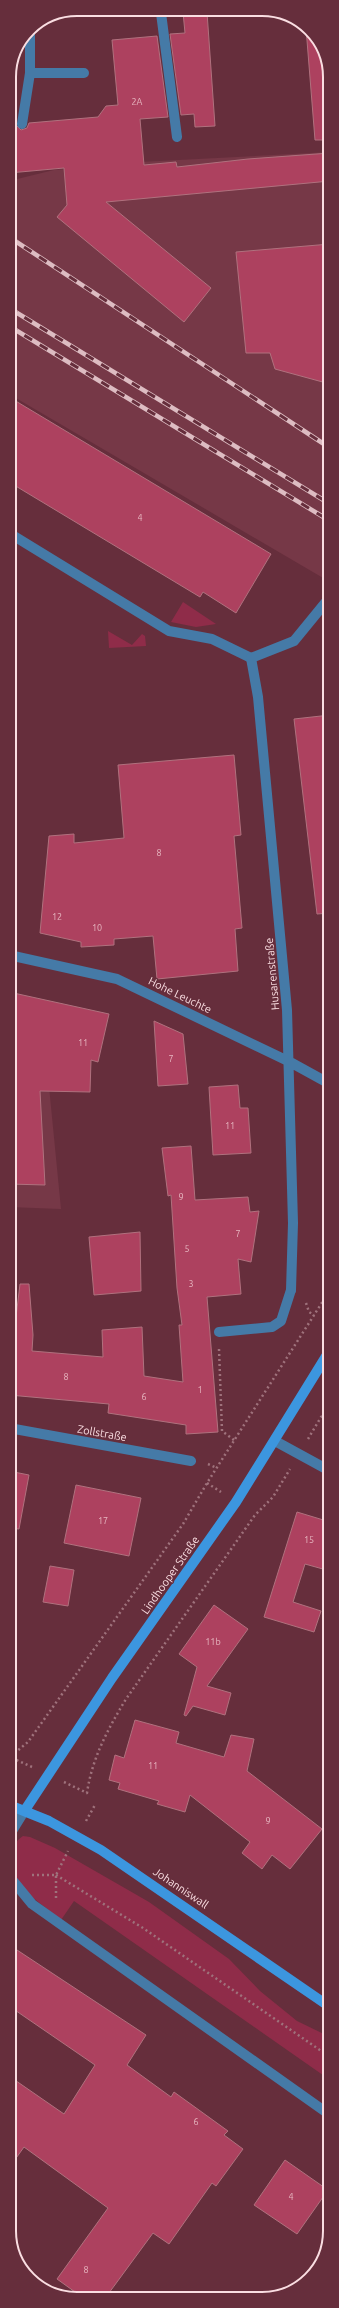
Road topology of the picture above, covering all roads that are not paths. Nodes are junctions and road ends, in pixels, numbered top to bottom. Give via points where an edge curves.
1 (161, 16) edge
2 (30, 38) edge
3 (30, 73) junction
4 (84, 73) dead end
5 (22, 124) dead end
6 (177, 137) dead end
7 (16, 537) edge
8 (323, 606) edge
9 (251, 658) junction
10 (16, 957) edge
11 (290, 1062) junction
12 (323, 1080) edge
13 (219, 1332) road end
14 (323, 1362) edge
15 (16, 1429) edge
16 (275, 1442) junction
17 (191, 1461) dead end
18 (323, 1467) edge
19 (16, 1807) edge
20 (25, 1810) junction
21 (16, 1825) edge
22 (16, 1885) edge
23 (323, 2002) edge
24 (323, 2109) edge

1 - 6 street
2 - 3 street
3 - 4 street
3 - 5 street
7 - 9 street via 169,631 212,639
8 - 9 street via 294,642
9 - 11 street, Husarenstraße via 258,697
10 - 11 street, Hohe Leuchte via 118,979
11 - 12 street, Hohe Leuchte
11 - 13 street, Husarenstraße via 293,1223 291,1290 281,1321 272,1327
14 - 16 main road, Lindhooper Straße
15 - 17 street, Zollstraße
16 - 18 street
16 - 20 main road, Lindhooper Straße via 47,1774
19 - 20 main road, Johanniswall
20 - 21 street
20 - 23 main road, Johanniswall via 113,1857
22 - 24 street via 32,1904

